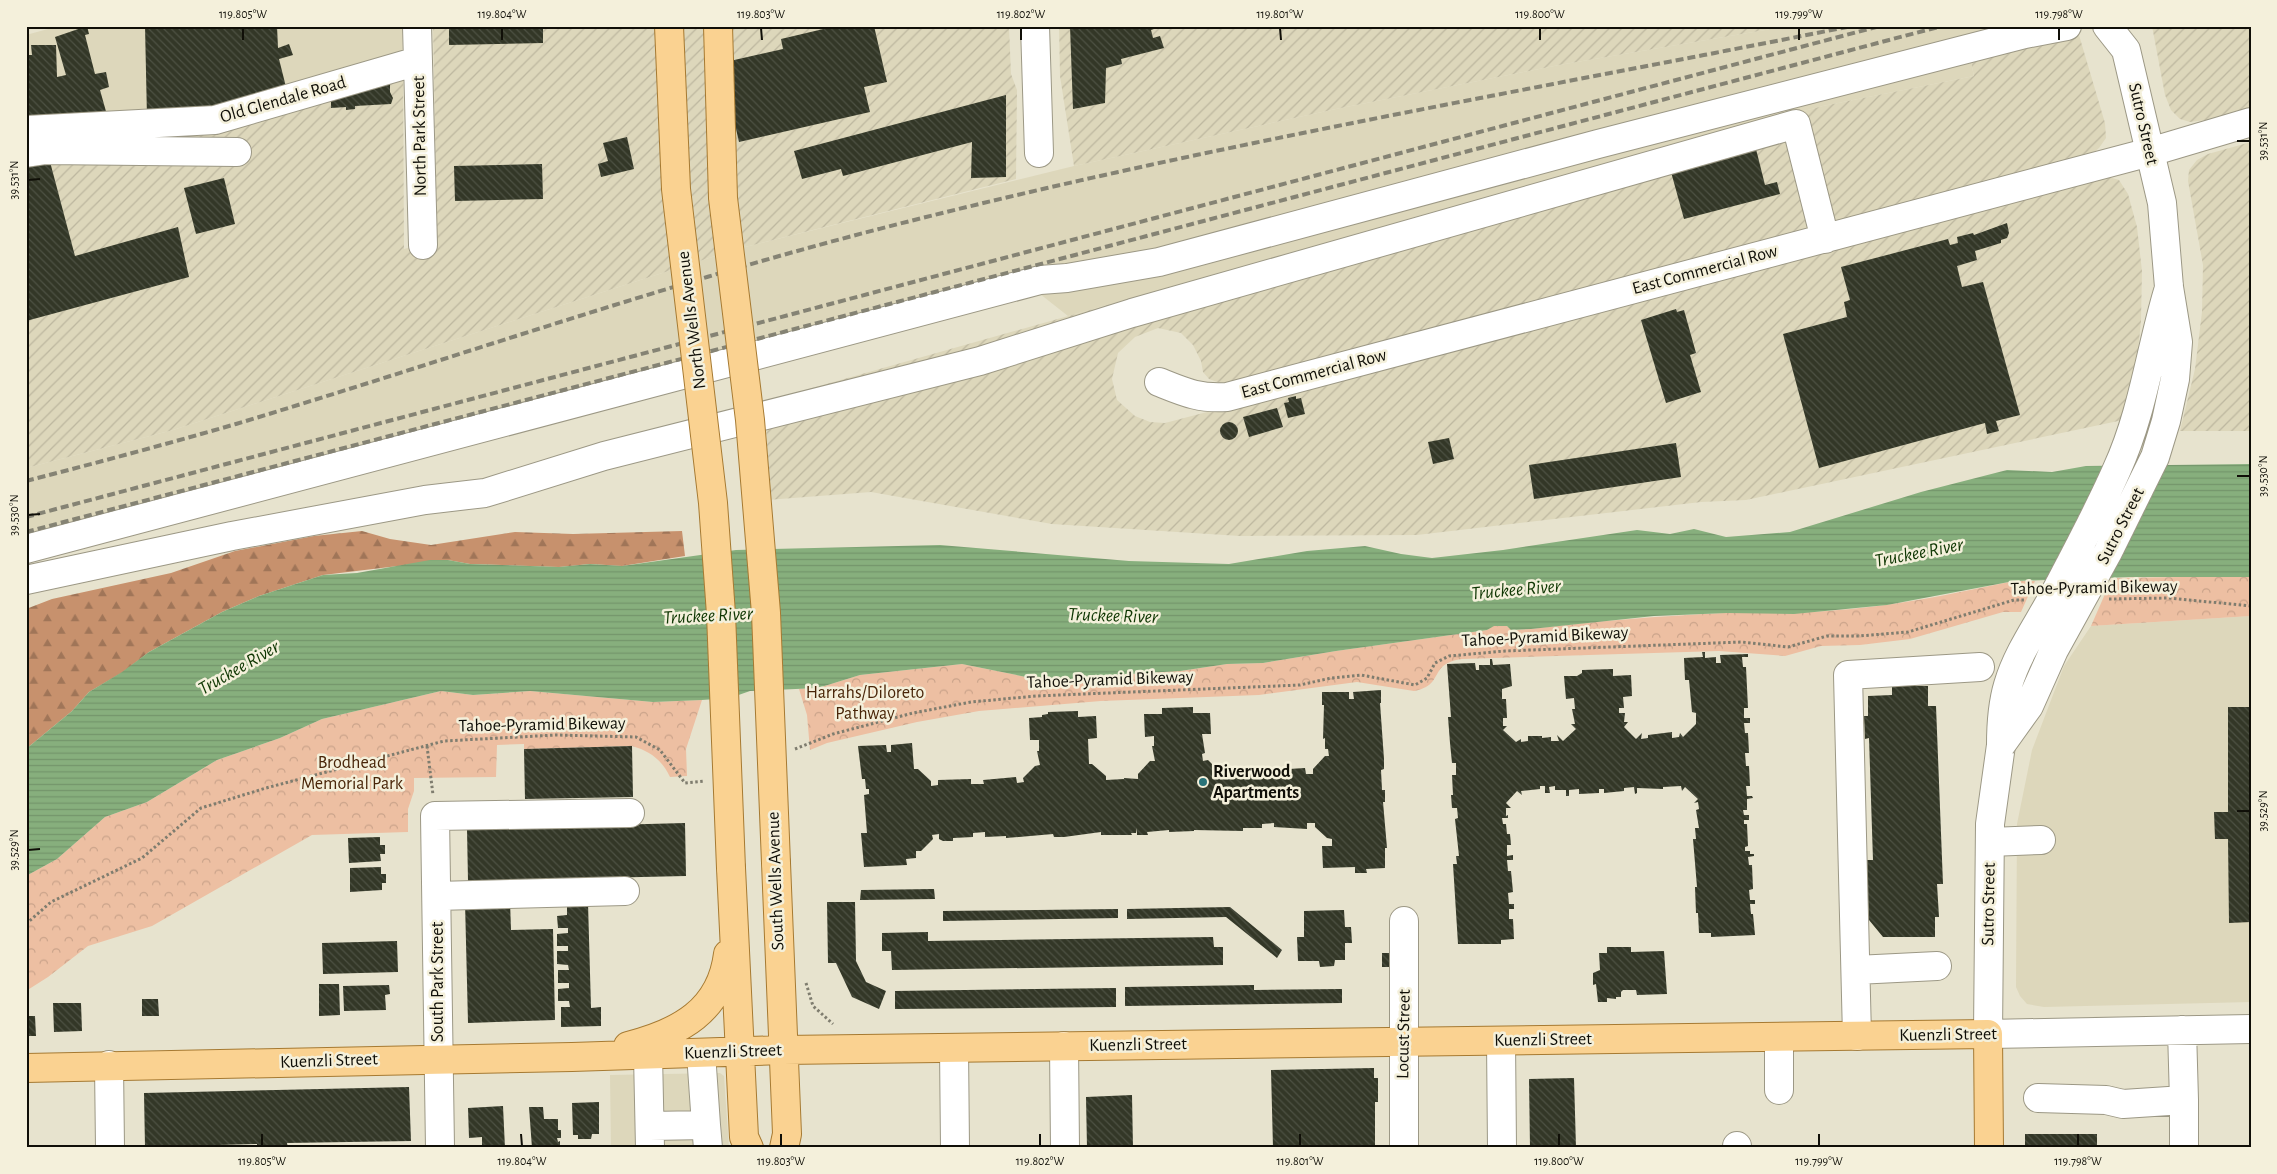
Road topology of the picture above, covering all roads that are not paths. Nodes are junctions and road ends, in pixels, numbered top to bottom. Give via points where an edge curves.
1 (417, 26) edge
2 (669, 26) edge
3 (718, 26) edge
4 (1034, 26) edge
5 (2067, 26) edge
6 (2106, 26) edge
7 (2129, 38) edge
8 (418, 61) junction
9 (2251, 122) edge
10 (26, 130) edge
11 (237, 152) dead end
12 (2150, 152) junction
13 (26, 153) edge
14 (1039, 153) dead end
15 (1825, 239) junction
16 (423, 245) dead end
17 (1159, 382) dead end
18 (26, 549) edge
19 (26, 580) edge
20 (1980, 667) dead end
21 (630, 813) dead end
22 (2041, 840) dead end
23 (1990, 842) junction
24 (625, 891) dead end
25 (437, 896) junction
26 (733, 907) junction
27 (1404, 921) dead end
28 (1937, 966) dead end
29 (1856, 970) junction
30 (2251, 1029) edge
31 (2182, 1030) junction
32 (1988, 1034) junction
33 (1857, 1036) junction
34 (1779, 1037) junction
35 (1501, 1041) junction
36 (1403, 1042) junction
37 (1064, 1046) junction
38 (954, 1048) junction
39 (783, 1050) junction
40 (739, 1052) junction
41 (701, 1053) junction
42 (648, 1055) junction
43 (585, 1056) junction
44 (438, 1058) junction
45 (109, 1065) junction
46 (26, 1068) edge
47 (1779, 1090) dead end
48 (2038, 1098) dead end
49 (2184, 1100) junction
50 (707, 1136) edge
51 (650, 1137) edge
52 (110, 1148) edge
53 (440, 1148) edge
54 (749, 1148) edge
55 (784, 1148) edge
56 (955, 1148) edge
57 (1064, 1148) edge
58 (1404, 1148) edge
59 (1502, 1148) edge
60 (1989, 1148) edge
61 (2184, 1148) edge

1 - 8 street, North Park Street
2 - 26 main road, North Wells Avenue, bridge via 676,189 711,484 721,614
3 - 39 main road, South Wells Avenue, bridge via 723,198 750,420 766,613
4 - 14 street
5 - 18 street via 1617,139 1159,262 1040,280
6 - 7 street, Sutro Street
7 - 12 street, Sutro Street
8 - 10 street, Old Glendale Road via 215,120
8 - 16 street, North Park Street
9 - 12 street, East Commercial Row
11 - 13 street via 46,150
12 - 15 street, East Commercial Row
12 - 23 street, Sutro Street, bridge via 2162,203 2169,287 2178,342 2175,379 2166,421 2155,457 2108,552 2054,650 2029,706 2001,745
15 - 17 street, East Commercial Row via 1227,397 1207,398
15 - 19 street via 1796,124 1132,313 980,361 604,456 485,493 425,500 232,536
20 - 29 street via 1848,675
21 - 25 street, South Park Street via 435,816
22 - 23 street
23 - 32 street, Sutro Street
24 - 25 street
25 - 44 street, South Park Street
26 - 40 main road
26 - 43 main road via 726,966 703,1010 678,1029 648,1041
27 - 36 street, Locust Street
28 - 29 street
29 - 33 street
30 - 31 street, Kuenzli Street
31 - 32 street, Kuenzli Street
31 - 49 street
32 - 33 main road, Kuenzli Street
32 - 60 main road
33 - 34 main road, Kuenzli Street
34 - 35 main road, Kuenzli Street
34 - 47 street
35 - 36 main road, Kuenzli Street
35 - 59 street
36 - 37 main road, Kuenzli Street
36 - 58 street, Locust Street
37 - 38 main road, Kuenzli Street
37 - 57 street
38 - 39 main road, Kuenzli Street
38 - 56 street
39 - 40 main road, Kuenzli Street
39 - 55 main road, South Wells Avenue via 787,1134
40 - 41 main road, Kuenzli Street
40 - 54 main road via 744,1137
41 - 42 main road, Kuenzli Street
41 - 50 street
42 - 43 main road, Kuenzli Street
42 - 51 street
43 - 44 main road, Kuenzli Street
44 - 45 main road, Kuenzli Street
44 - 53 street, South Park Street
45 - 46 main road, Kuenzli Street
45 - 52 street
48 - 49 street via 2106,1100 2123,1104
49 - 61 street
50 - 51 street

